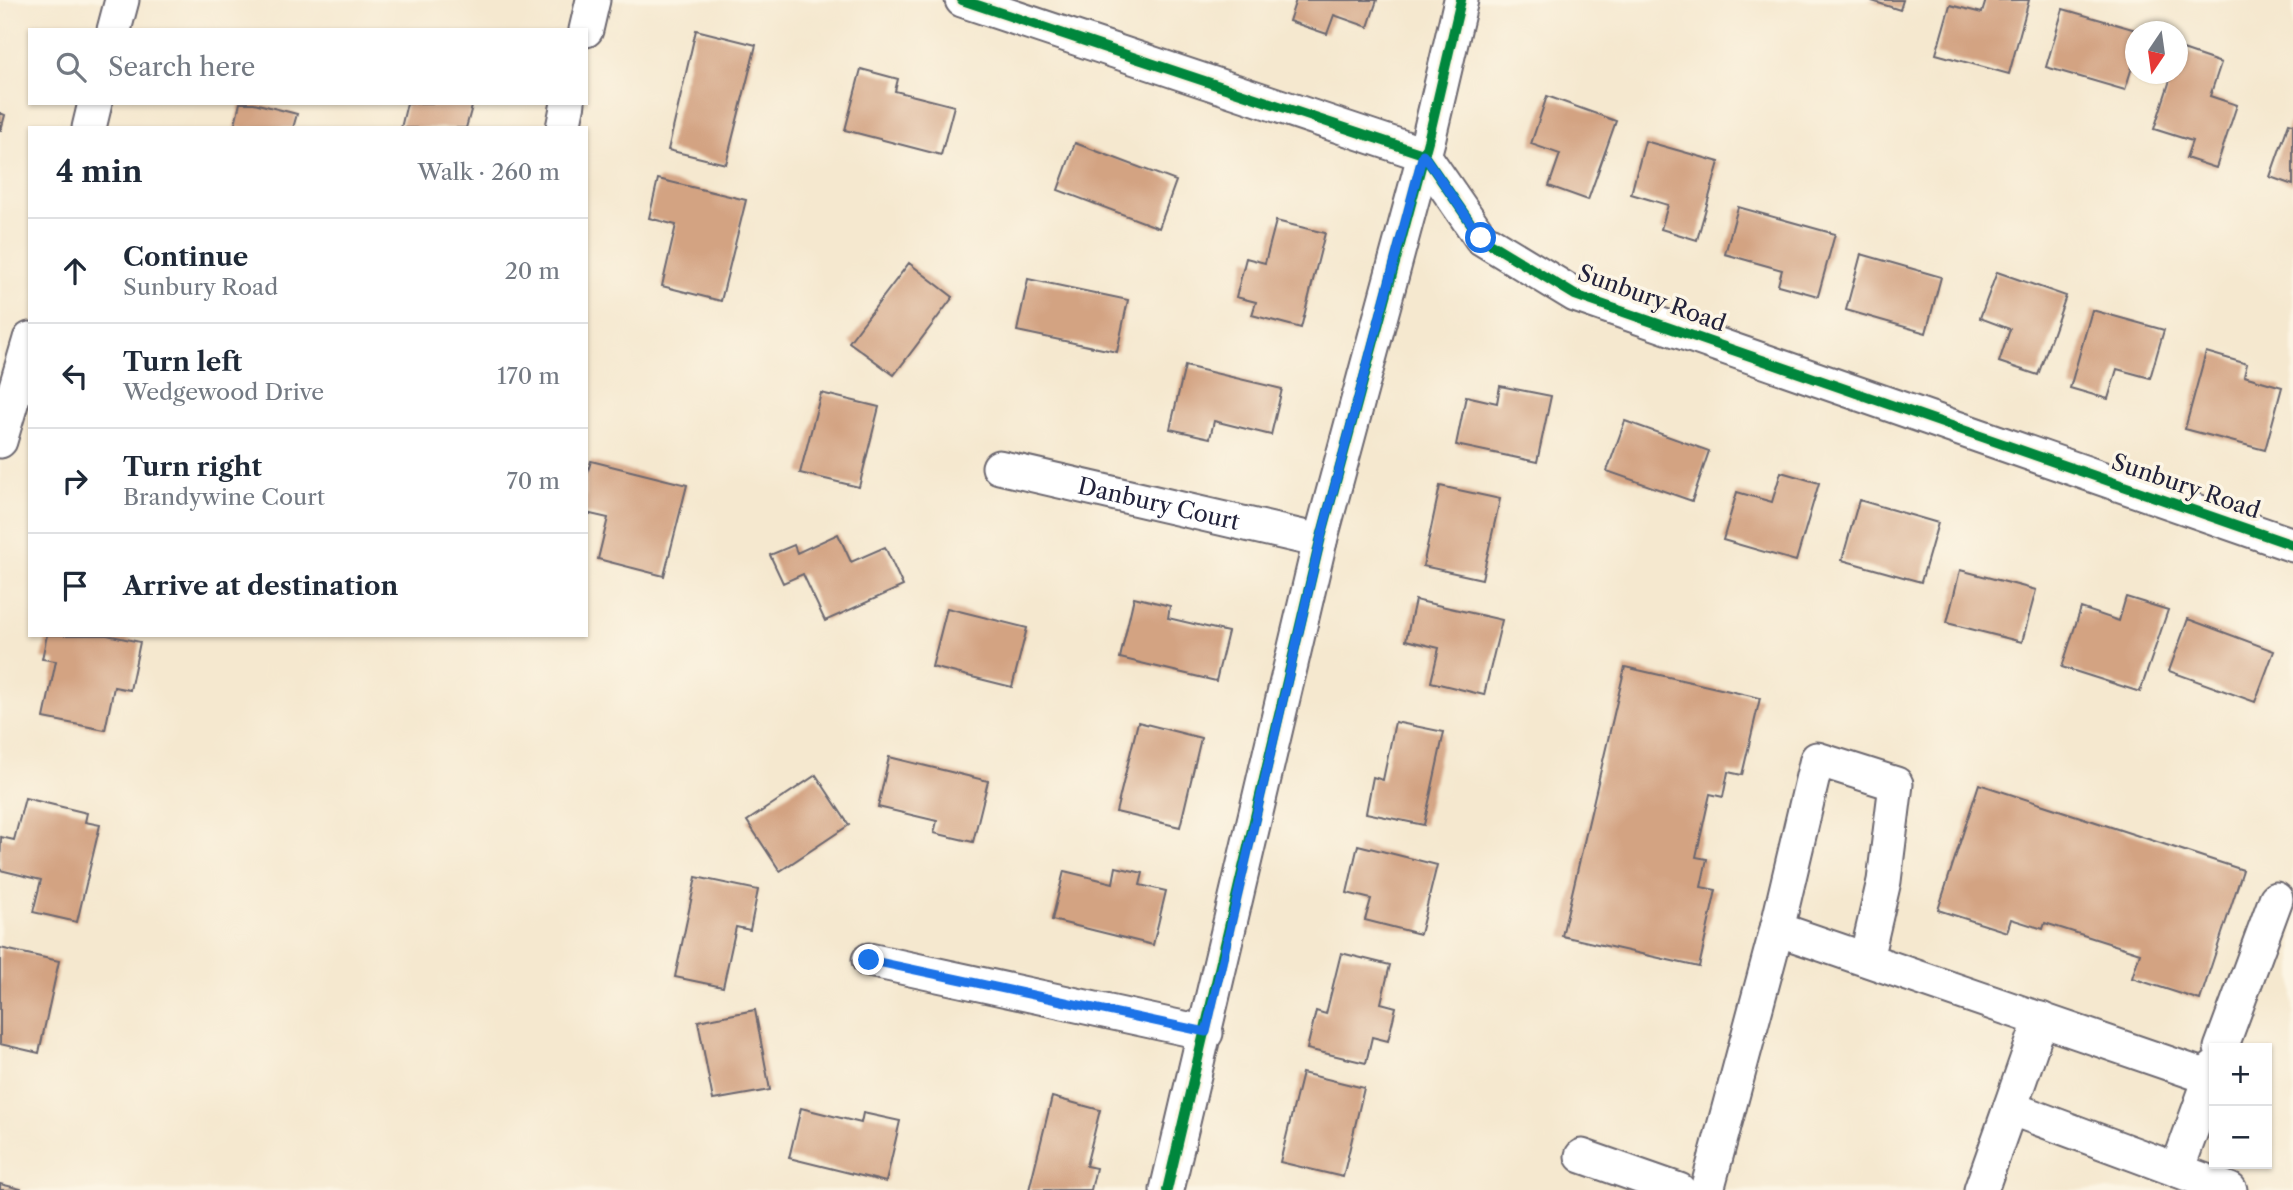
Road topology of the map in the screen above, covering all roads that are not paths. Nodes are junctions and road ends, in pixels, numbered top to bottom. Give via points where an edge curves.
1 (122, 0) edge
2 (593, 0) edge
3 (962, 0) edge
4 (1461, 0) edge
5 (115, 28) edge
6 (586, 28) edge
7 (95, 105) edge
8 (568, 105) edge
9 (89, 126) edge
10 (563, 126) edge
11 (1423, 154) junction
12 (28, 346) edge
13 (0, 442) edge
14 (999, 467) dead end
15 (1320, 541) junction
16 (2293, 545) edge
17 (2276, 899) dead end
18 (1777, 929) junction
19 (1866, 959) junction
20 (869, 960) dead end
21 (2041, 1019) junction
22 (1206, 1032) junction
23 (2224, 1043) edge
24 (2209, 1063) edge
25 (2209, 1084) edge
26 (2010, 1108) junction
27 (1582, 1156) dead end
28 (2177, 1170) junction
29 (1167, 1190) edge
30 (1679, 1190) edge
31 (1707, 1190) edge
32 (1981, 1190) edge
33 (2230, 1190) edge

1 - 5 street
2 - 6 street
3 - 11 street
4 - 11 street
7 - 9 street
8 - 10 street
11 - 15 street
11 - 16 street, Sunbury Road via 1481,238 1575,295
12 - 13 street
14 - 15 street, Danbury Court
15 - 22 street
17 - 23 street
18 - 19 street
18 - 19 street via 1817,759 1896,784 1884,881
18 - 31 street
19 - 21 street
20 - 22 street
21 - 24 street
21 - 26 street
22 - 29 street
25 - 28 street
26 - 28 street
26 - 32 street
27 - 30 street
28 - 33 street

